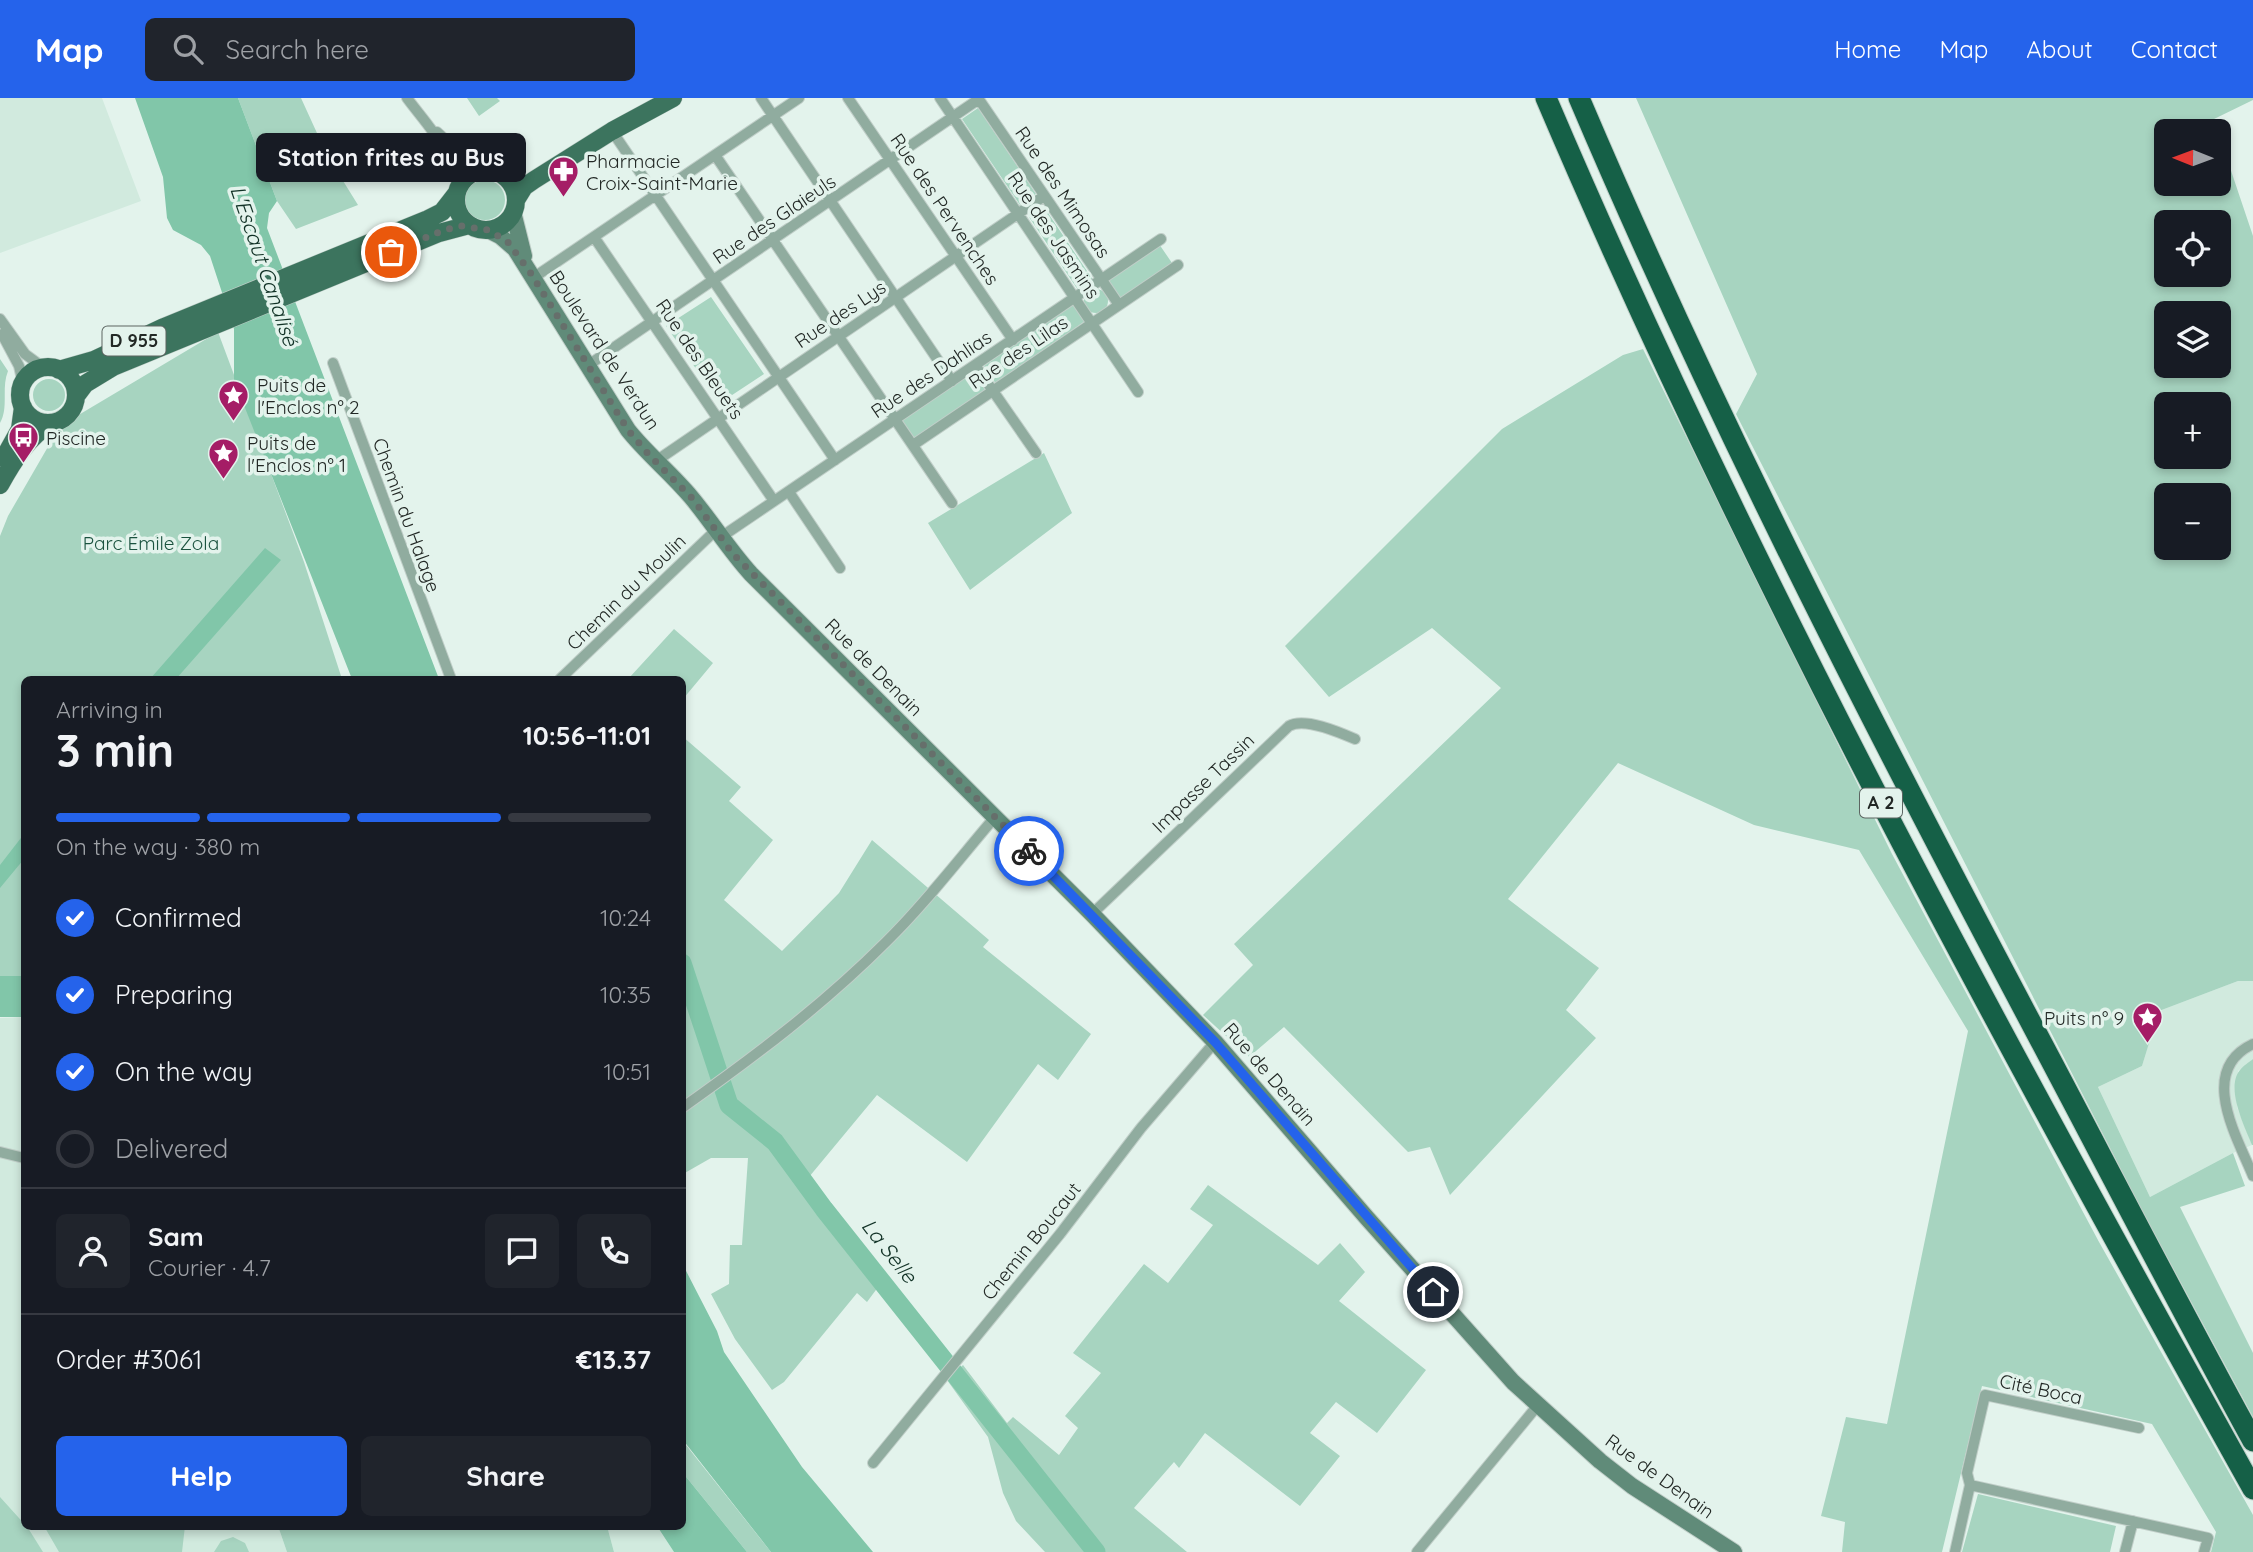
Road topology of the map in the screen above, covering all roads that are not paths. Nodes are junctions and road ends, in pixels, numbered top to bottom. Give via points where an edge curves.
1 (407, 98) edge
2 (673, 98) edge
3 (761, 98) edge
4 (799, 98) edge
5 (848, 98) edge
6 (940, 98) edge
7 (1546, 98) edge
8 (1579, 98) edge
9 (978, 99) edge
10 (773, 116) junction
11 (953, 117) junction
12 (428, 125) junction
13 (612, 131) junction
14 (715, 155) junction
15 (891, 161) junction
16 (492, 172) junction
17 (457, 191) junction
18 (654, 196) junction
19 (1044, 196) junction
20 (830, 202) junction
21 (514, 206) junction
22 (1019, 214) junction
23 (469, 225) junction
24 (488, 230) junction
25 (594, 237) junction
26 (1161, 239) dead end
27 (775, 240) junction
28 (956, 257) junction
29 (1178, 265) dead end
30 (532, 275) junction
31 (308, 277) junction
32 (1101, 279) junction
33 (713, 282) junction
34 (1074, 297) junction
35 (895, 298) junction
36 (1119, 305) junction
37 (214, 316) junction
38 (0, 319) edge
39 (654, 321) junction
40 (1092, 323) junction
41 (0, 332) edge
42 (839, 336) junction
43 (1013, 340) junction
44 (332, 363) dead end
45 (975, 365) junction
46 (587, 366) junction
47 (52, 369) junction
48 (778, 378) junction
49 (952, 381) junction
50 (23, 384) junction
51 (993, 391) junction
52 (1138, 392) dead end
53 (76, 396) junction
54 (23, 407) junction
55 (719, 418) junction
56 (895, 419) junction
57 (52, 423) junction
58 (913, 445) junction
59 (1036, 453) dead end
60 (835, 460) junction
61 (656, 461) junction
62 (0, 463) edge
63 (0, 485) edge
64 (789, 492) junction
65 (774, 501) junction
66 (952, 503) dead end
67 (719, 533) junction
68 (840, 568) dead end
69 (785, 608) joint
70 (450, 676) edge
71 (563, 676) edge
72 (1355, 739) dead end
73 (995, 817) junction
74 (1093, 914) junction
75 (1215, 1042) junction
76 (2253, 1044) edge
77 (686, 1105) edge
78 (0, 1152) edge
79 (21, 1157) edge
80 (2253, 1176) edge
81 (1538, 1405) junction
82 (2139, 1428) dead end
83 (2253, 1441) edge
84 (873, 1463) dead end
85 (1970, 1485) junction
86 (2253, 1489) edge
87 (2133, 1521) junction
88 (1417, 1552) edge
89 (1734, 1552) edge
90 (1955, 1552) edge
91 (2125, 1552) edge
92 (2204, 1552) edge

1 - 12 street
2 - 13 main road
3 - 10 street
4 - 10 street
5 - 15 street, Rue des Pervenches
6 - 11 street, Rue des Jasmins
7 - 86 highway, A 2 via 1681,400 1828,700
8 - 83 highway, A 2 via 1706,382 1831,640
9 - 11 street, Rue des Glaieuls
9 - 19 street, Rue des Mimosas
10 - 14 street
10 - 20 street
11 - 15 street, Rue des Glaieuls
11 - 22 street, Rue des Jasmins
12 - 16 street via 470,163
12 - 17 street via 455,168
13 - 16 main road via 518,174
13 - 18 street
13 - 21 main road via 528,184
14 - 18 street
14 - 27 street
15 - 20 street, Rue des Glaieuls
15 - 28 street, Rue des Pervenches
16 - 17 main road via 468,175
16 - 21 main road via 513,187
17 - 23 main road via 458,212
17 - 31 main road, D 955 via 446,209 434,217
18 - 25 street
18 - 33 street
19 - 22 street, Rue des Lys
19 - 32 street, Rue des Mimosas
20 - 27 street, Rue des Glaieuls
20 - 35 street
21 - 24 main road via 501,226
21 - 30 street, Boulevard de Verdun
22 - 28 street, Rue des Lys
22 - 34 street, Rue des Jasmins
23 - 24 main road
23 - 31 main road, D 955
24 - 30 street, Boulevard de Verdun via 510,243
25 - 30 street
25 - 39 street, Rue des Bleuets
26 - 32 street, Rue des Dahlias
27 - 33 street, Rue des Glaieuls
27 - 42 street
28 - 35 street, Rue des Lys
28 - 43 street, Rue des Pervenches
29 - 36 street, Rue des Lilas
30 - 46 street, Boulevard de Verdun
31 - 37 main road, D 955
32 - 34 street, Rue des Dahlias
32 - 36 street, Rue des Mimosas
33 - 39 street, Rue des Glaieuls
33 - 48 street
34 - 40 street, Rue des Jasmins
34 - 43 street, Rue des Dahlias
35 - 42 street, Rue des Lys
35 - 49 street
36 - 40 street, Rue des Lilas
37 - 47 main road, D 955 via 94,360
37 - 53 main road, D 955 via 99,374
38 - 47 street via 25,354
39 - 46 street, Rue des Glaieuls
39 - 55 street, Rue des Bleuets
40 - 51 street, Rue des Lilas
40 - 52 street, Rue des Jasmins
41 - 50 street
42 - 48 street, Rue des Lys
42 - 56 street
43 - 45 street, Rue des Dahlias
44 - 70 street, Chemin du Halage
45 - 49 street, Rue des Dahlias
45 - 51 street
46 - 61 street, Boulevard de Verdun via 628,430
47 - 50 main road via 33,372
47 - 53 main road via 72,380
48 - 55 street, Rue des Lys
48 - 60 street
49 - 56 street, Rue des Dahlias
50 - 54 main road
51 - 58 street, Rue des Lilas
51 - 59 street
53 - 57 main road via 71,412
54 - 57 main road via 37,421
54 - 62 main road via 20,429
55 - 61 street, Rue des Lys
55 - 65 street, Rue des Bleuets
56 - 58 street
56 - 60 street, Rue des Dahlias
57 - 63 main road via 28,443
58 - 66 street
60 - 64 street, Rue des Dahlias
61 - 67 street, Boulevard de Verdun
64 - 65 street, Rue des Dahlias
64 - 68 street
65 - 67 street, Rue des Dahlias
67 - 69 street, Boulevard de Verdun
67 - 71 street, Chemin du Moulin
69 - 73 street, Rue de Denain
72 - 74 street, Impasse Tassin via 1306,723 1289,726
73 - 74 street, Rue de Denain
73 - 77 street via 886,943 798,1023
74 - 75 street, Rue de Denain
75 - 81 street, Rue de Denain via 1474,1340
75 - 84 street, Chemin Boucaut
76 - 80 street via 2240,1052 2227,1070 2224,1090
78 - 79 street
81 - 88 street
81 - 89 street, Rue de Denain via 1632,1486
82 - 85 street, Cité Boca via 1985,1395 1967,1473
85 - 87 street
85 - 90 street, Cité Boca
87 - 91 street
87 - 92 street via 2208,1538

